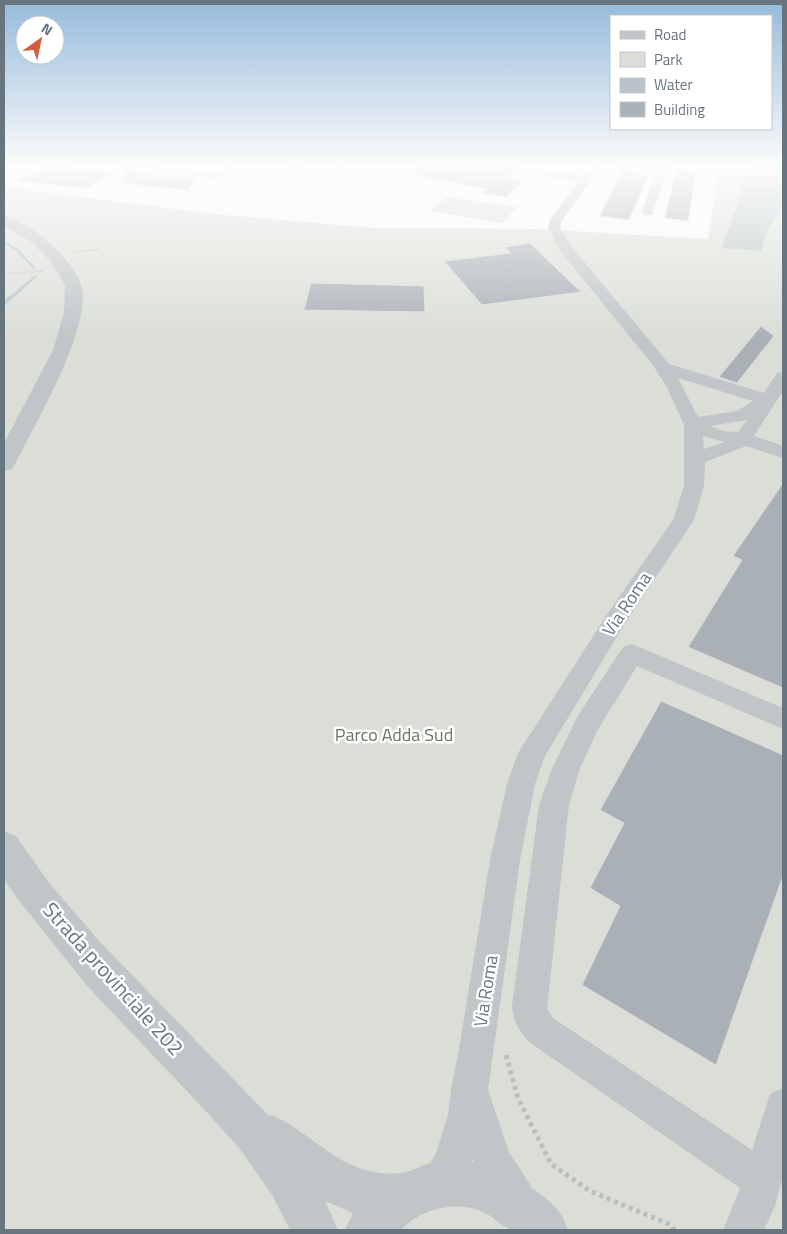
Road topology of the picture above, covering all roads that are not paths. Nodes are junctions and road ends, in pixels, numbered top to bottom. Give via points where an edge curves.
1 (12, 225) edge
2 (555, 225) edge
3 (663, 368) junction
4 (783, 377) edge
5 (768, 400) junction
6 (698, 418) junction
7 (742, 438) junction
8 (783, 452) edge
9 (695, 459) junction
10 (4, 464) edge
11 (783, 719) edge
12 (4, 847) edge
13 (470, 1083) junction
14 (231, 1104) junction
15 (783, 1107) edge
16 (762, 1180) junction
17 (423, 1190) junction
18 (536, 1222) edge
19 (314, 1230) edge
20 (369, 1230) edge
21 (743, 1230) edge

1 - 10 street via 38,240 63,268 73,285 73,313 62,350
2 - 3 street, Via Roma via 566,249
3 - 5 street
3 - 6 street, Via Roma
4 - 5 street
5 - 6 street via 742,416
5 - 7 street
6 - 7 street via 720,436
6 - 9 street, Via Roma
7 - 8 street
7 - 9 street via 738,444
9 - 13 street, Via Roma via 694,486 684,520 532,753 521,784 505,860
11 - 16 street via 632,653 586,725 554,805 529,1006 530,1016 541,1030
12 - 14 street, Strada provinciale 202 via 41,902 78,947 135,1010
13 - 17 street, Via Roma via 467,1115 453,1160 444,1178
13 - 18 street, Via Roma via 493,1162
14 - 17 street, Strada provinciale 202 via 307,1166 360,1193 388,1197
14 - 19 street, Strada provinciale 202 via 283,1169
15 - 16 street
16 - 21 street via 756,1206
17 - 18 street, Strada provinciale 202 via 463,1184 496,1193
17 - 20 street, Strada provinciale 202 via 393,1205

